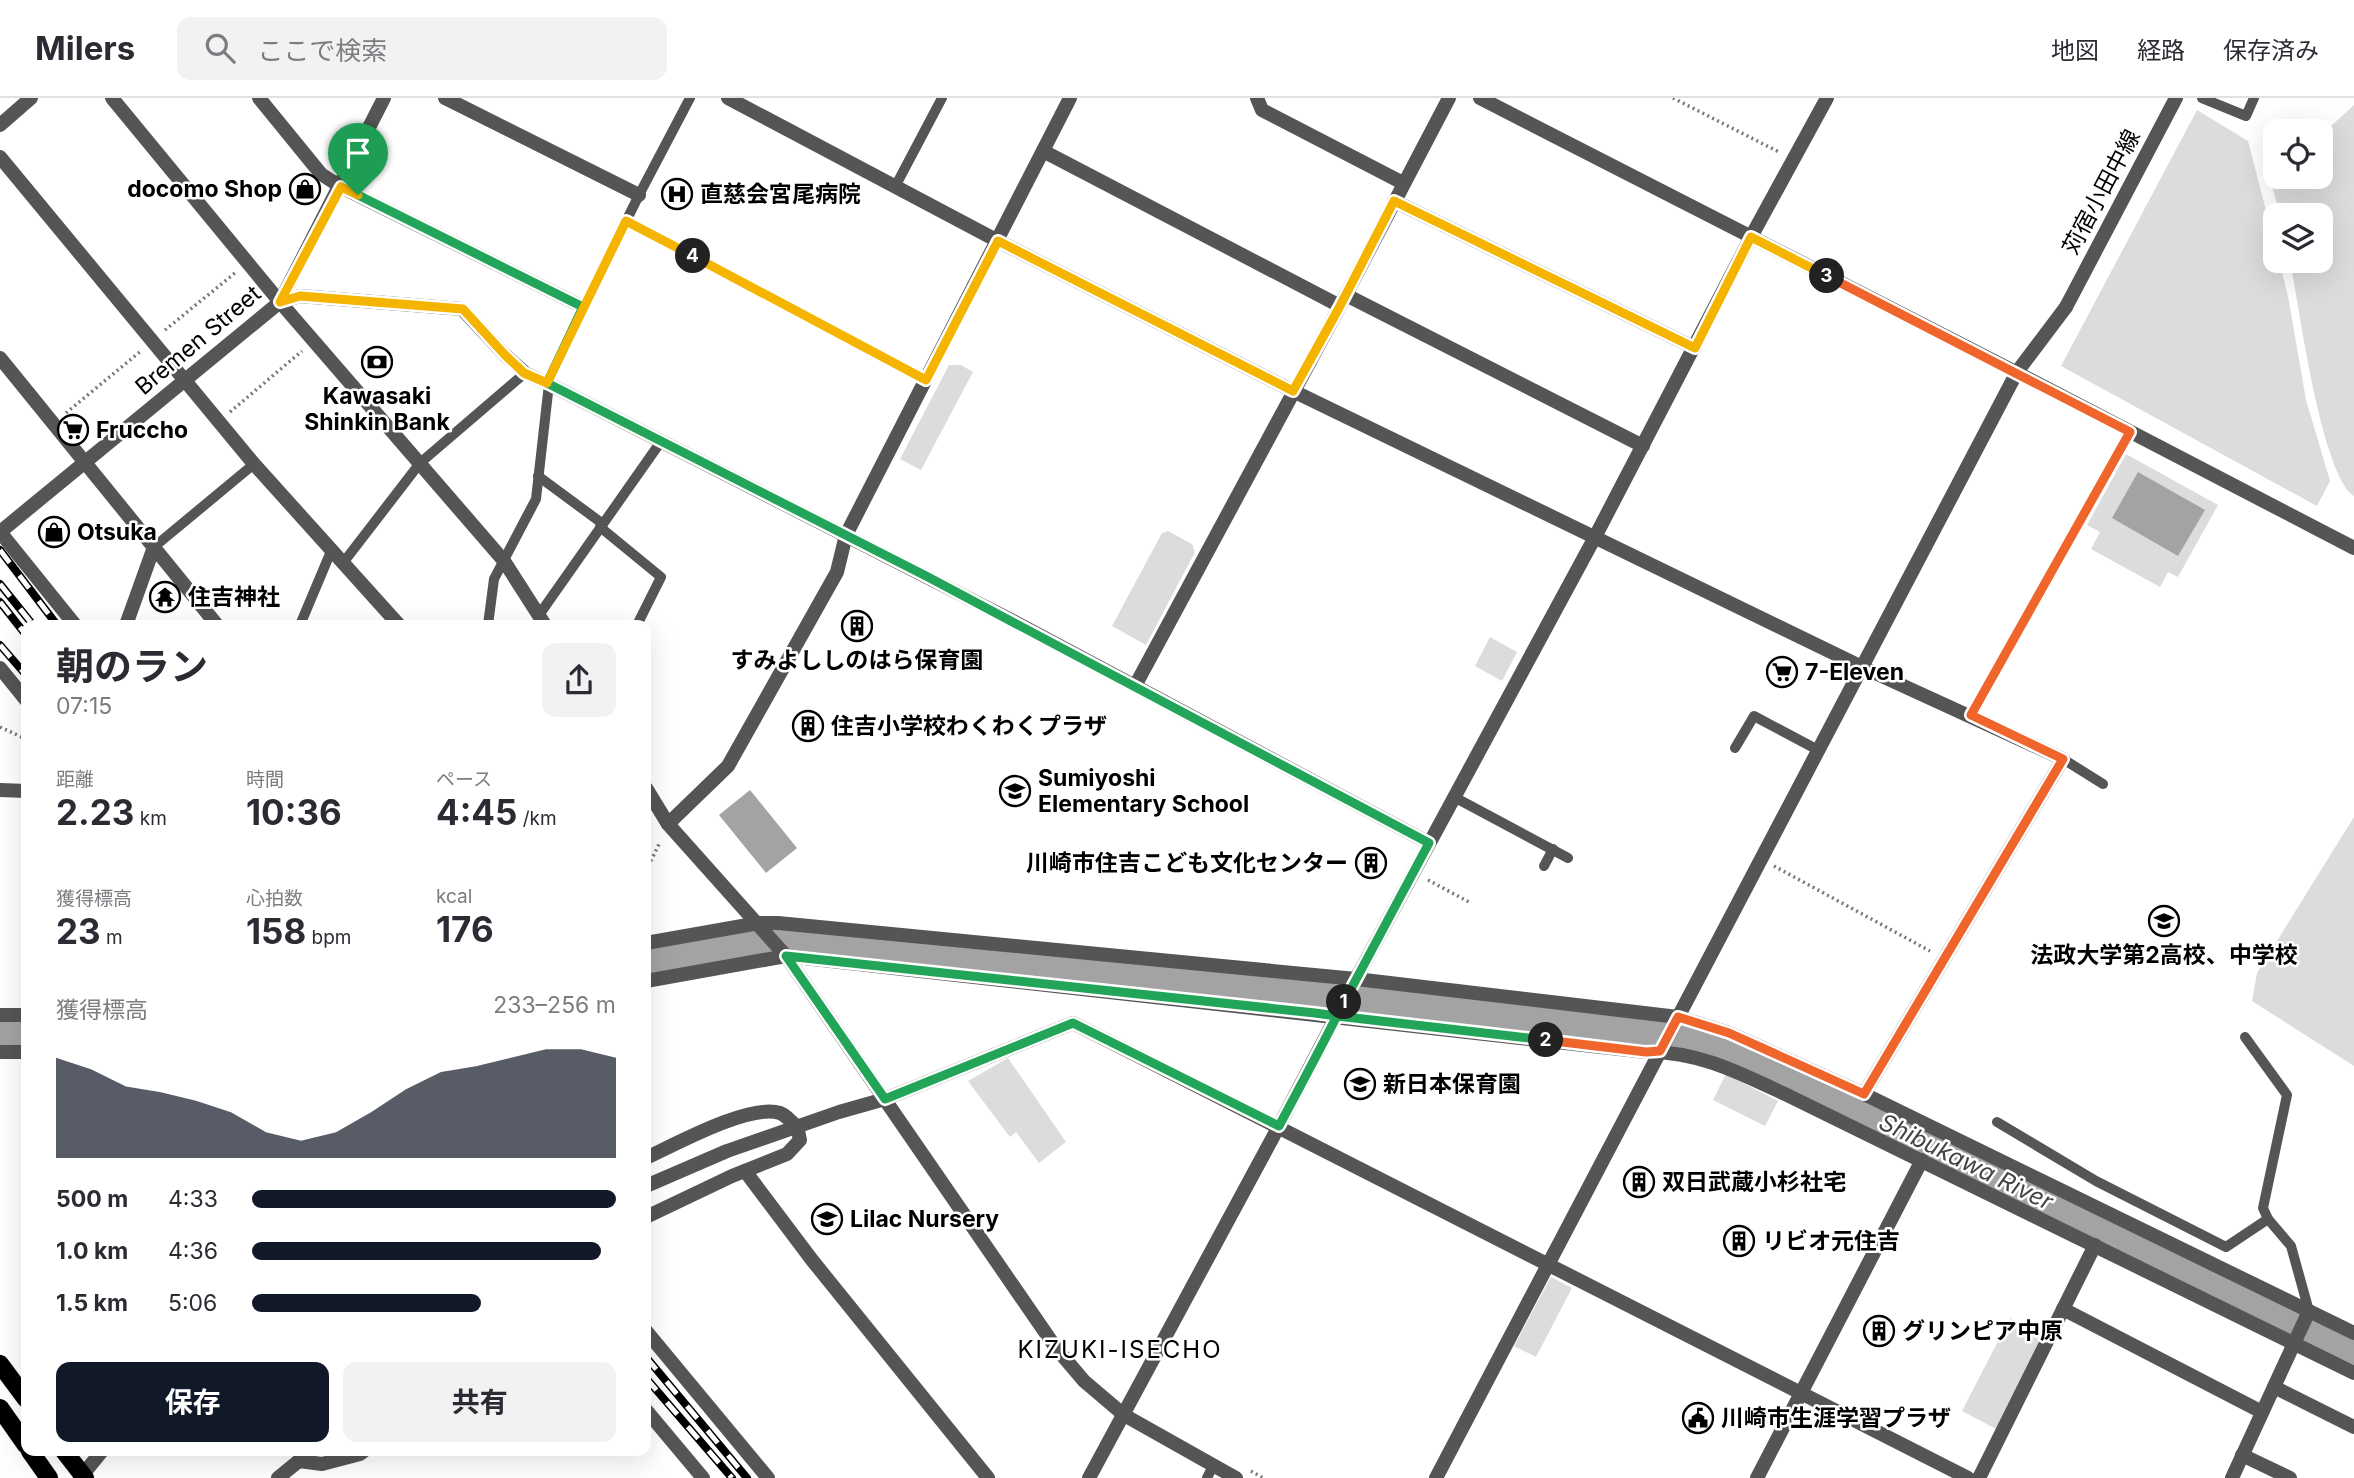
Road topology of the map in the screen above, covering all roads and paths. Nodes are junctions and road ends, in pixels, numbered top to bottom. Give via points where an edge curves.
1 (31, 98) edge
2 (112, 98) edge
3 (259, 98) edge
4 (384, 98) edge
5 (445, 98) edge
6 (690, 98) edge
7 (728, 98) edge
8 (942, 98) edge
9 (1070, 98) edge
10 (1257, 98) edge
11 (1449, 98) edge
12 (1480, 98) edge
13 (1673, 98) edge
14 (1827, 98) edge
15 (2176, 98) edge
16 (2202, 98) edge
17 (2254, 98) edge
18 (0, 125) edge
19 (1043, 151) junction
20 (0, 158) edge
21 (1793, 160) junction
22 (1403, 183) junction
23 (896, 185) junction
24 (341, 187) junction
25 (639, 195) junction
26 (1394, 201) junction
27 (626, 221) junction
28 (1751, 237) junction
29 (998, 241) junction
30 (1343, 300) junction
31 (280, 302) junction
32 (583, 307) junction
33 (314, 341) junction
34 (1695, 348) junction
35 (0, 358) edge
36 (2017, 372) junction
37 (524, 373) junction
38 (926, 380) junction
39 (184, 382) junction
40 (548, 383) junction
41 (1293, 391) junction
42 (218, 421) junction
43 (2130, 432) junction
44 (662, 440) junction
45 (1643, 446) junction
46 (87, 462) junction
47 (420, 463) junction
48 (254, 464) junction
49 (538, 476) junction
50 (602, 526) junction
51 (0, 532) edge
52 (846, 535) junction
53 (1595, 537) junction
54 (154, 547) junction
55 (2354, 548) edge
56 (332, 549) junction
57 (504, 561) junction
58 (343, 563) junction
59 (71, 620) edge
60 (128, 620) edge
61 (213, 620) edge
62 (302, 620) edge
63 (394, 620) edge
64 (489, 620) edge
65 (542, 620) edge
66 (640, 620) edge
67 (1862, 667) junction
68 (0, 668) edge
69 (1135, 686) junction
70 (21, 694) edge
71 (1971, 715) junction
72 (0, 727) edge
73 (21, 737) edge
74 (1735, 748) dead end
75 (1818, 750) junction
76 (2063, 759) junction
77 (2103, 784) dead end
78 (0, 790) edge
79 (21, 791) edge
80 (651, 796) edge
81 (1454, 797) junction
82 (668, 824) junction
83 (1429, 843) junction
84 (1553, 849) junction
85 (1568, 858) dead end
86 (1761, 859) junction
87 (651, 860) edge
88 (1544, 866) dead end
89 (1414, 873) junction
90 (1469, 902) dead end
91 (759, 923) junction
92 (651, 942) edge
93 (786, 956) junction
94 (1945, 958) junction
95 (1356, 979) junction
96 (651, 980) edge
97 (0, 1015) edge
98 (21, 1015) edge
99 (1337, 1016) junction
100 (1678, 1017) junction
101 (2245, 1037) dead end
102 (1660, 1051) junction
103 (0, 1052) edge
104 (21, 1052) edge
105 (1864, 1094) junction
106 (885, 1099) junction
107 (1997, 1122) dead end
108 (797, 1126) junction
109 (1279, 1126) junction
110 (651, 1156) edge
111 (1922, 1160) junction
112 (745, 1171) junction
113 (651, 1184) edge
114 (651, 1215) edge
115 (2268, 1219) junction
116 (2095, 1245) junction
117 (1550, 1265) junction
118 (2063, 1309) junction
119 (2309, 1311) junction
120 (2354, 1334) edge
121 (651, 1337) edge
122 (2294, 1343) junction
123 (0, 1364) edge
124 (2354, 1373) edge
125 (2274, 1387) junction
126 (21, 1392) edge
127 (1801, 1393) junction
128 (0, 1408) edge
129 (2262, 1412) junction
130 (1124, 1415) junction
131 (651, 1416) edge
132 (2354, 1427) edge
133 (21, 1438) edge
134 (2242, 1455) junction
135 (34, 1456) edge
136 (68, 1456) edge
137 (98, 1456) edge
138 (296, 1456) edge
139 (352, 1456) edge
140 (1210, 1472) edge
141 (1238, 1472) edge
142 (282, 1475) edge
143 (83, 1477) edge
144 (50, 1478) edge
145 (703, 1478) edge
146 (768, 1478) edge
147 (988, 1478) edge
148 (1089, 1478) edge
149 (1263, 1478) edge
150 (1436, 1478) edge
151 (1757, 1478) edge
152 (1968, 1478) edge
153 (1979, 1478) edge
154 (2232, 1478) edge
155 (2290, 1478) edge

1 - 18 street
2 - 31 street
3 - 24 street via 321,174
4 - 24 street, Bremen Street
5 - 25 street
6 - 25 lane
7 - 23 street
8 - 23 lane
9 - 19 street
10 - 22 street via 1262,110
11 - 22 street
12 - 28 street
13 - 21 path
14 - 21 street
15 - 36 street, 苅宿小田中線 via 2066,307
16 - 17 lane via 2246,116
19 - 29 street
19 - 30 street
20 - 39 street
21 - 28 street
22 - 26 street
23 - 29 street
24 - 31 street, Bremen Street
24 - 32 street
25 - 27 lane
26 - 30 street
26 - 34 street
27 - 32 lane
27 - 38 lane
28 - 34 street
28 - 36 street
29 - 38 street
29 - 41 street
30 - 41 street
30 - 45 street
31 - 33 street
31 - 37 street via 300,296 463,309
31 - 39 street, Bremen Street
32 - 40 lane
33 - 42 path
33 - 47 street
34 - 45 street
35 - 46 street
36 - 43 street
36 - 67 street, 苅宿小田中線
37 - 40 street
37 - 47 lane
38 - 52 street
39 - 42 street
39 - 46 street, Bremen Street
40 - 44 street
40 - 49 lane
41 - 53 street
41 - 69 street
42 - 48 street
43 - 55 street
43 - 71 lane
44 - 50 lane
44 - 52 street
45 - 53 street
46 - 51 street, Bremen Street
46 - 54 street
47 - 57 street
47 - 58 lane
48 - 54 lane
48 - 56 street
49 - 50 lane
49 - 57 lane via 536,499
50 - 65 lane
50 - 66 lane via 661,577
51 - 59 street
52 - 69 street
52 - 82 street via 836,572 728,766
53 - 67 street
53 - 81 street
54 - 60 street
54 - 61 street
56 - 58 street
56 - 62 lane
57 - 64 lane via 494,579
57 - 65 street
58 - 63 street
67 - 71 street
67 - 75 street, 苅宿小田中線
68 - 70 street
69 - 83 street
71 - 76 street
72 - 73 path
74 - 75 lane via 1754,716
75 - 86 street, 苅宿小田中線
76 - 77 lane
76 - 94 street
78 - 79 street
80 - 82 street
81 - 83 street
81 - 84 lane
82 - 87 path
82 - 91 street
83 - 89 street
84 - 85 lane
84 - 88 lane
86 - 94 path
86 - 100 street, 苅宿小田中線
89 - 90 path
89 - 95 street
91 - 92 street
91 - 93 street
91 - 95 street
93 - 96 street
93 - 99 street
93 - 106 street
94 - 105 street
95 - 99 street
95 - 100 street
97 - 98 street
99 - 102 street
99 - 109 street
100 - 102 street, 苅宿小田中線
100 - 105 street via 1740,1037
101 - 115 lane via 2287,1095 2263,1208
102 - 111 street via 1709,1061
102 - 117 street, 苅宿小田中線
103 - 104 street
105 - 119 street
106 - 108 street
106 - 109 street via 1073,1023
106 - 130 street via 1056,1348 1084,1381
107 - 115 lane via 2096,1181 2226,1247
108 - 110 street via 779,1113 748,1114
108 - 112 street via 800,1140 787,1154
108 - 113 street
109 - 117 street
109 - 130 street
111 - 116 street
111 - 127 street
112 - 114 street
112 - 147 street
115 - 119 lane via 2291,1246
116 - 118 street
116 - 122 street
117 - 127 street
117 - 150 street, 苅宿小田中線
118 - 129 street
118 - 153 street
119 - 120 street
119 - 122 street
121 - 146 street
122 - 124 street
122 - 125 street
123 - 126 main road
125 - 129 street
125 - 132 street
127 - 151 street
127 - 152 street
128 - 133 main road
129 - 134 street
130 - 140 street
130 - 148 street
131 - 145 street
134 - 154 street
134 - 155 street
135 - 144 main road
136 - 143 main road
137 - 143 street
138 - 139 street via 322,1464
138 - 142 street
140 - 141 street
141 - 149 path

